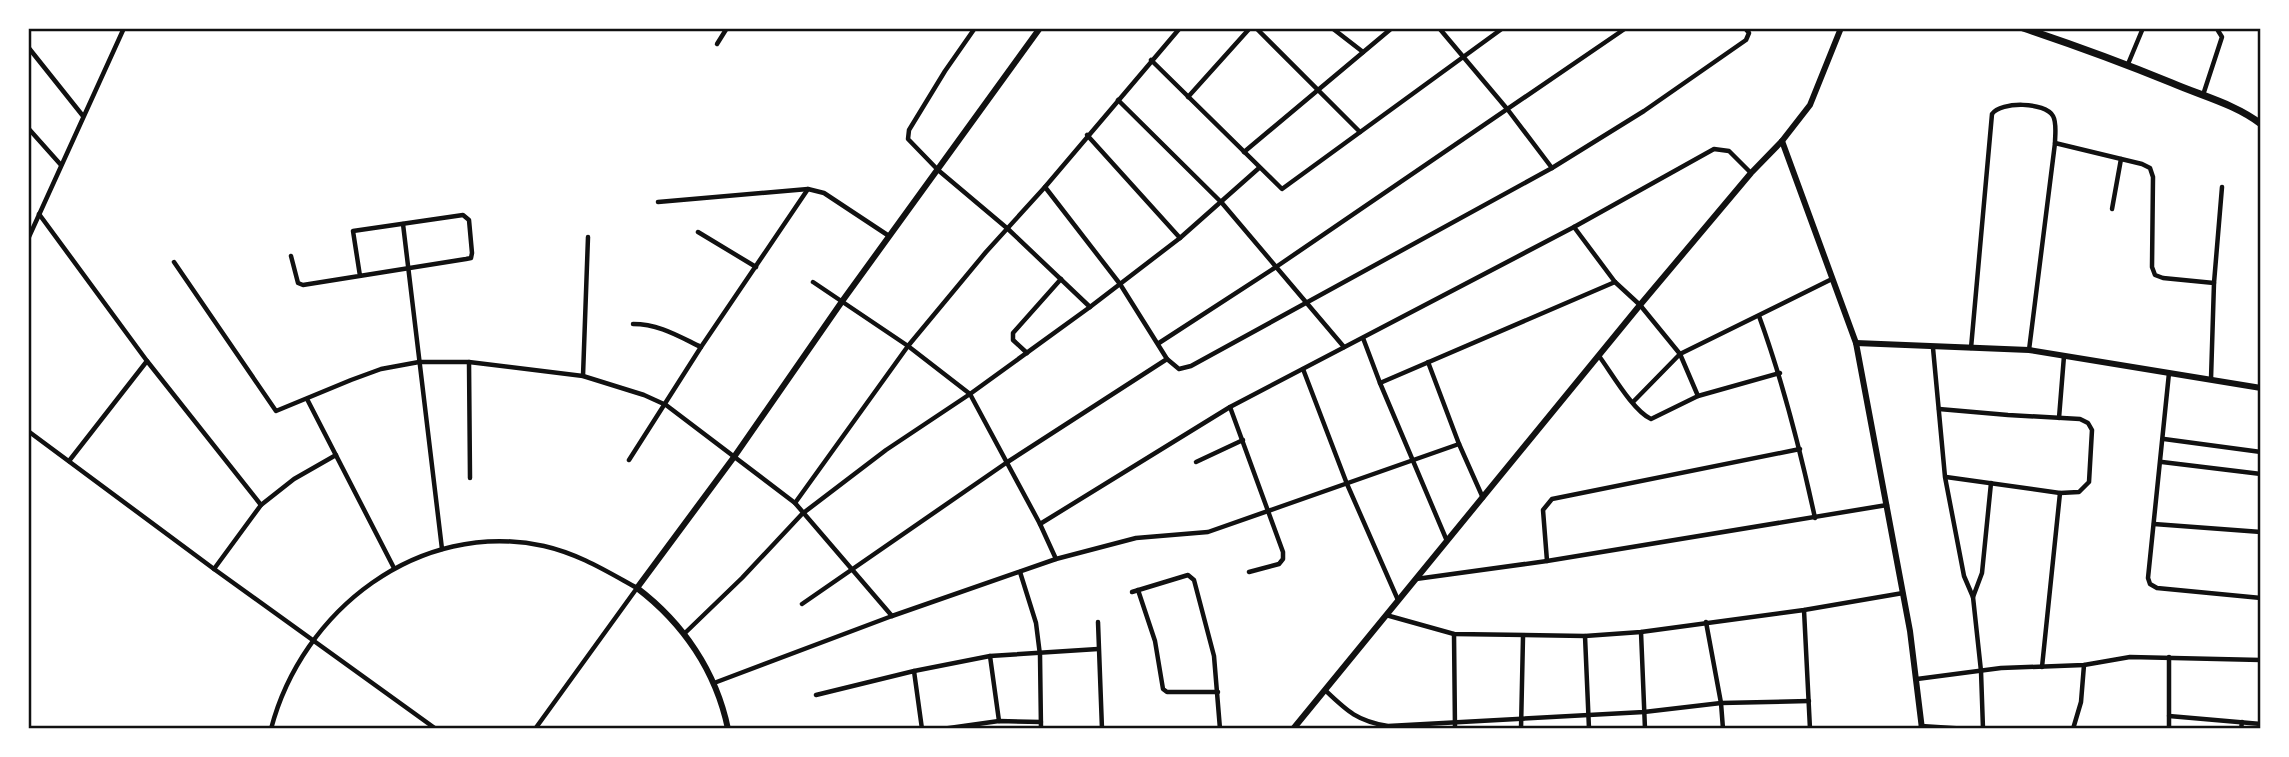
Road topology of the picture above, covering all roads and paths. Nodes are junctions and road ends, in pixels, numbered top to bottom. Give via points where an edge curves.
1 (124, 28) edge
2 (727, 28) edge
3 (975, 28) edge
4 (1040, 28) edge
5 (1180, 28) edge
6 (1250, 28) edge
7 (1256, 28) edge
8 (1332, 28) edge
9 (1392, 28) edge
10 (1439, 28) edge
11 (1503, 28) edge
12 (1626, 28) edge
13 (1745, 28) edge
14 (1841, 28) edge
15 (2024, 28) edge
16 (2143, 28) edge
17 (2213, 28) edge
18 (717, 44) dead end
19 (28, 47) edge
20 (1363, 52) junction
21 (1464, 59) junction
22 (1151, 60) junction
23 (2128, 64) junction
24 (1317, 90) junction
25 (2203, 95) junction
26 (1188, 97) junction
27 (1118, 100) junction
28 (1508, 110) junction
29 (83, 116) junction
30 (2261, 124) edge
31 (28, 128) edge
32 (1360, 132) junction
33 (1087, 135) junction
34 (1782, 141) junction
35 (2055, 144) junction
36 (1244, 152) junction
37 (2121, 159) junction
38 (61, 165) junction
39 (1259, 168) junction
40 (1552, 168) junction
41 (938, 170) junction
42 (1751, 173) junction
43 (1045, 187) junction
44 (2222, 187) dead end
45 (808, 189) junction
46 (658, 202) dead end
47 (1222, 203) junction
48 (2112, 209) dead end
49 (40, 215) junction
50 (403, 224) junction
51 (1574, 227) junction
52 (1008, 229) junction
53 (698, 232) dead end
54 (889, 236) junction
55 (588, 237) dead end
56 (1181, 238) junction
57 (28, 239) edge
58 (291, 256) dead end
59 (174, 262) dead end
60 (756, 267) junction
61 (1276, 267) junction
62 (408, 268) junction
63 (360, 276) junction
64 (1833, 278) junction
65 (1061, 279) junction
66 (813, 282) dead end
67 (1615, 282) junction
68 (2214, 283) junction
69 (1120, 284) junction
70 (843, 300) junction
71 (1305, 302) junction
72 (1640, 305) junction
73 (1090, 307) junction
74 (1759, 316) junction
75 (633, 324) dead end
76 (1363, 338) junction
77 (1159, 343) junction
78 (1856, 343) junction
79 (908, 346) junction
80 (701, 347) junction
81 (1344, 347) junction
82 (1933, 348) junction
83 (1971, 349) junction
84 (2029, 350) junction
85 (1027, 353) junction
86 (1680, 354) junction
87 (1599, 356) junction
88 (2064, 356) junction
89 (1167, 359) junction
90 (147, 361) junction
91 (419, 362) junction
92 (468, 362) junction
93 (1428, 362) junction
94 (1303, 369) junction
95 (1780, 373) junction
96 (2169, 373) junction
97 (583, 376) junction
98 (2211, 380) junction
99 (1380, 383) junction
100 (2261, 388) edge
101 (970, 394) junction
102 (1698, 396) junction
103 (307, 398) junction
104 (1633, 402) junction
105 (666, 405) junction
106 (1230, 407) junction
107 (1939, 409) junction
108 (2059, 418) junction
109 (28, 431) edge
110 (2164, 439) junction
111 (1243, 440) junction
112 (1459, 444) junction
113 (1800, 449) junction
114 (2261, 453) edge
115 (336, 455) junction
116 (734, 457) junction
117 (629, 460) dead end
118 (69, 461) junction
119 (1412, 461) junction
120 (1196, 462) dead end
121 (2162, 462) junction
122 (1006, 463) junction
123 (2261, 474) edge
124 (1945, 477) junction
125 (470, 478) dead end
126 (1991, 483) junction
127 (1347, 484) junction
128 (2060, 492) junction
129 (1483, 499) junction
130 (795, 503) junction
131 (1888, 504) junction
132 (261, 505) junction
133 (1269, 511) junction
134 (802, 514) junction
135 (1815, 518) junction
136 (1040, 524) junction
137 (2154, 524) junction
138 (2261, 532) edge
139 (1447, 541) junction
140 (442, 549) junction
141 (1056, 559) junction
142 (1547, 561) junction
143 (394, 568) junction
144 (214, 569) junction
145 (851, 570) junction
146 (1020, 572) junction
147 (1250, 572) dead end
148 (1416, 579) junction
149 (637, 587) junction
150 (1138, 590) junction
151 (1132, 592) dead end
152 (1903, 593) junction
153 (1973, 597) junction
154 (2261, 598) edge
155 (1398, 600) junction
156 (802, 604) dead end
157 (1804, 610) junction
158 (1386, 615) junction
159 (892, 616) junction
160 (1098, 622) dead end
161 (1706, 622) junction
162 (1641, 632) junction
163 (685, 633) junction
164 (1454, 634) junction
165 (1586, 636) junction
166 (1523, 637) junction
167 (314, 641) junction
168 (1098, 649) junction
169 (1040, 654) junction
170 (990, 656) junction
171 (2169, 657) junction
172 (2261, 660) edge
173 (2084, 665) junction
174 (2042, 667) junction
175 (914, 671) junction
176 (1981, 671) junction
177 (1917, 678) junction
178 (714, 683) junction
179 (1325, 690) junction
180 (1218, 692) junction
181 (816, 695) dead end
182 (1809, 701) junction
183 (1721, 703) junction
184 (1644, 712) junction
185 (1590, 715) junction
186 (2169, 716) junction
187 (1522, 720) junction
188 (999, 721) junction
189 (1455, 721) junction
190 (1041, 722) junction
191 (2242, 722) junction
192 (2261, 724) edge
193 (1388, 728) edge
194 (1922, 728) edge
195 (271, 729) edge
196 (436, 729) edge
197 (535, 729) edge
198 (728, 729) edge
199 (922, 729) edge
200 (942, 729) edge
201 (1041, 729) edge
202 (1102, 729) edge
203 (1220, 729) edge
204 (1293, 729) edge
205 (1455, 729) edge
206 (1521, 729) edge
207 (1589, 729) edge
208 (1645, 729) edge
209 (1723, 729) edge
210 (1810, 729) edge
211 (1968, 729) edge
212 (1983, 729) edge
213 (2073, 729) edge
214 (2169, 729) edge
215 (2241, 729) edge

1 - 29 street
2 - 18 street
3 - 41 street via 909,131 908,139
4 - 41 street
5 - 22 street
6 - 26 street
7 - 24 street
8 - 20 street
9 - 20 street
10 - 21 street
11 - 21 street
12 - 28 street
13 - 40 street via 1748,37 1644,111
14 - 34 street via 1810,105
15 - 23 main road
16 - 23 street
17 - 25 street via 2222,37
19 - 29 street
20 - 24 street
21 - 28 street
21 - 32 street
22 - 26 street
22 - 27 street
23 - 25 main road
24 - 32 street
24 - 36 street
25 - 30 main road via 2247,113
26 - 36 street
27 - 33 street
27 - 47 street
28 - 40 street
28 - 61 street
29 - 38 street
31 - 38 street
32 - 39 street via 1282,189
33 - 43 street
33 - 56 street
34 - 42 street
34 - 64 street
35 - 37 street
35 - 83 street via 2055,119 2042,107 2004,105 1992,114
35 - 84 street
36 - 39 street
37 - 48 street
37 - 68 street via 2142,164 2153,177 2151,267 2155,275
38 - 49 street
39 - 47 street
40 - 71 street
41 - 52 street
41 - 54 street
42 - 51 street via 1729,151 1714,149
42 - 72 street
43 - 52 street
43 - 69 street
44 - 68 street
45 - 46 street
45 - 54 street via 824,193
45 - 60 street
47 - 56 street
47 - 61 street
49 - 57 street
49 - 90 street
50 - 62 street
50 - 62 street via 463,215 469,220 471,258
50 - 63 street via 353,231
51 - 67 street
51 - 76 street
52 - 65 street
52 - 79 street
53 - 60 street
54 - 70 street
55 - 97 street
56 - 69 street
58 - 63 street via 300,285
59 - 103 street via 275,410
60 - 80 street
61 - 71 street
61 - 77 street
62 - 63 street
62 - 91 street
64 - 74 street
64 - 78 street
65 - 73 street
65 - 85 street via 1013,333 1013,340
66 - 70 street
67 - 72 street
67 - 93 street
68 - 98 street
69 - 73 street
69 - 77 street
70 - 79 street
70 - 116 street
71 - 81 street
71 - 89 street via 1191,366 1179,369
72 - 86 street
72 - 87 street
73 - 85 street
74 - 86 street
74 - 95 street
75 - 80 street via 662,328
76 - 81 street
76 - 99 street
77 - 89 street
78 - 82 street
78 - 131 street
79 - 101 street
79 - 130 street
80 - 105 street
81 - 94 street
82 - 83 street
82 - 107 street
83 - 84 street
84 - 88 street
85 - 101 street
86 - 102 street
86 - 104 street
87 - 104 street
87 - 129 street
88 - 96 street
88 - 108 street
89 - 122 street
90 - 118 street
90 - 132 street
91 - 92 street
91 - 103 street via 380,369
91 - 140 street
92 - 97 street
92 - 125 street
93 - 99 street
93 - 112 street
94 - 106 street
94 - 127 street
95 - 102 street
95 - 113 street
96 - 98 street
96 - 110 street
97 - 105 street
98 - 100 street
99 - 119 street
101 - 122 street
101 - 134 street
102 - 104 street via 1651,419
103 - 115 street
105 - 116 street
105 - 117 street
106 - 111 street
106 - 136 street
107 - 108 street
107 - 124 street
108 - 128 street via 2080,419 2092,430 2089,482 2079,492
109 - 118 street
110 - 114 street
110 - 121 street
111 - 120 street
111 - 133 street
112 - 119 street
112 - 129 street
113 - 135 street
113 - 142 street via 1552,499 1543,510
115 - 132 street
115 - 143 street
116 - 130 street
116 - 149 street
118 - 144 street
119 - 127 street
119 - 139 street
121 - 123 street
121 - 137 street
122 - 136 street
122 - 145 street
124 - 126 street
124 - 153 street via 1964,576
126 - 128 street
126 - 153 street via 1982,573
127 - 133 street
127 - 155 street
128 - 174 street
129 - 139 street
130 - 134 street
131 - 135 street
131 - 152 street
132 - 144 street
133 - 141 street via 1208,532 1136,538
133 - 147 street via 1283,559
134 - 145 street
134 - 163 street
135 - 142 street
136 - 141 street
137 - 138 street
137 - 154 street via 2150,584
139 - 148 street
140 - 143 street
140 - 149 street via 485,542 544,546 585,559
141 - 146 street
142 - 148 street
143 - 167 street via 349,599
144 - 167 street
145 - 156 street
145 - 159 street
146 - 159 street
146 - 169 street via 1036,622
148 - 155 street
149 - 163 street
149 - 197 street
150 - 151 street
150 - 180 street via 1155,641 1163,690
150 - 180 street via 1188,575 1194,580 1214,656
152 - 157 street
152 - 177 street
153 - 176 street
155 - 158 street
157 - 161 street
157 - 182 street
158 - 164 street
158 - 179 street
159 - 178 street
160 - 168 street
161 - 162 street
161 - 183 street
162 - 165 street
162 - 184 street
163 - 178 street
164 - 166 street
164 - 189 street
165 - 166 street
165 - 185 street
166 - 187 street
167 - 195 street via 287,683
167 - 196 street
168 - 169 street
168 - 202 street
169 - 170 street
169 - 190 street
170 - 175 street
170 - 188 street
171 - 172 street
171 - 173 street via 2130,657
171 - 186 street
173 - 174 street
173 - 213 street
174 - 176 street
175 - 181 street
175 - 199 street
176 - 177 street
176 - 212 street
177 - 194 street
178 - 198 street
179 - 193 street via 1349,714
179 - 204 street
180 - 203 street
182 - 183 street
182 - 210 street
183 - 184 street
183 - 209 street
184 - 185 street
184 - 208 street
185 - 187 street
185 - 207 street
186 - 191 street
186 - 214 street
187 - 189 street
187 - 206 street
188 - 190 street
188 - 200 street
189 - 193 street
189 - 205 street
190 - 201 street
191 - 192 street
191 - 215 street
194 - 211 street

